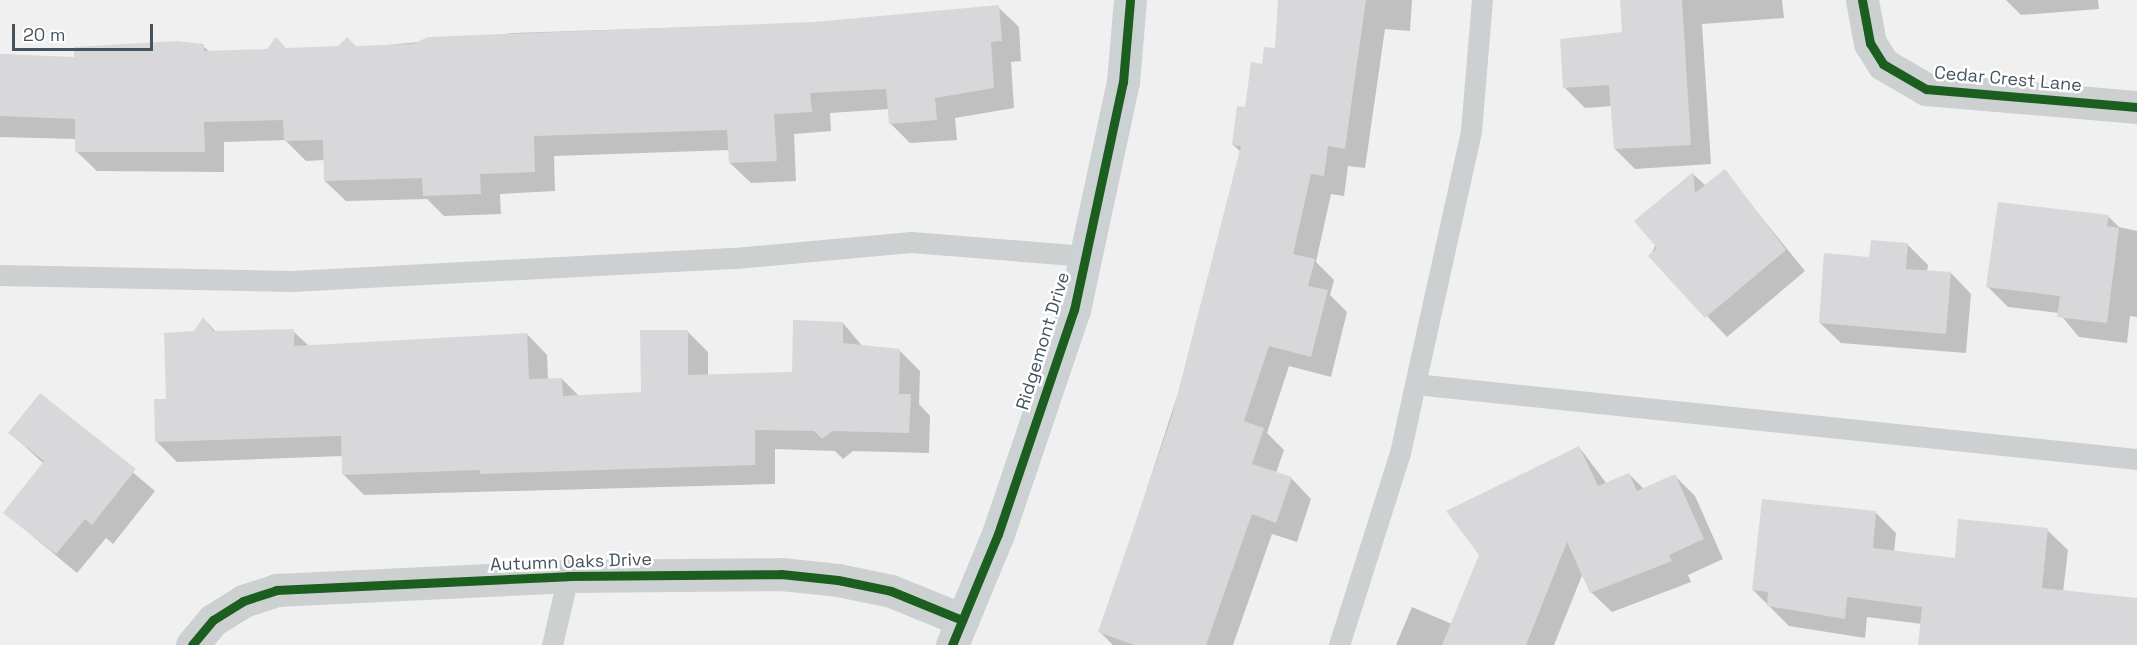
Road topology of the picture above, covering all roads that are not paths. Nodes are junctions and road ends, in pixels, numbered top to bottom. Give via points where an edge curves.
1 (1130, 0) edge
2 (1482, 0) edge
3 (1862, 0) edge
4 (2137, 107) edge
5 (1085, 256) junction
6 (0, 275) edge
7 (1415, 384) junction
8 (2137, 459) edge
9 (567, 576) junction
10 (957, 633) edge
11 (192, 645) edge
12 (552, 645) edge
13 (1339, 645) edge

1 - 5 street, Ridgemont Drive via 1123,82
2 - 7 lane via 1471,131
3 - 4 street, Cedar Crest Lane via 1870,43 1883,64 1926,89
5 - 6 lane via 911,242 735,258 292,281
5 - 10 street, Ridgemont Drive via 1070,321
7 - 8 lane
7 - 13 lane via 1400,453
9 - 10 street, Autumn Oaks Drive via 781,574 838,580 891,591
9 - 11 street, Autumn Oaks Drive via 276,590 233,607
9 - 12 lane

